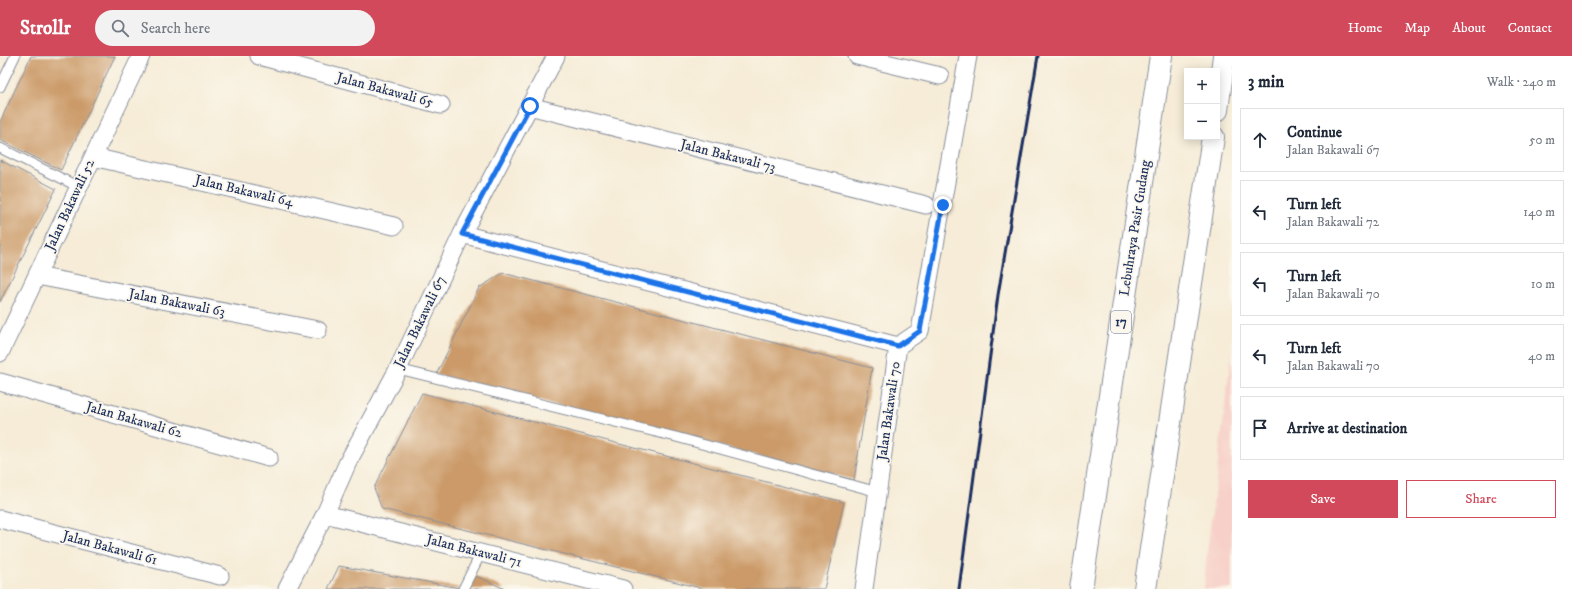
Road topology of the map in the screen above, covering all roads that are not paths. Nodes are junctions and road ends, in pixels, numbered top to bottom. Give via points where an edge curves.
1 (15, 56) edge
2 (141, 56) edge
3 (259, 56) edge
4 (556, 56) edge
5 (857, 56) edge
6 (968, 56) edge
7 (1161, 56) edge
8 (1224, 56) edge
9 (940, 76) dead end
10 (0, 87) edge
11 (1218, 104) edge
12 (441, 105) dead end
13 (530, 106) junction
14 (1213, 140) edge
15 (0, 148) edge
16 (93, 156) junction
17 (79, 187) junction
18 (926, 205) dead end
19 (394, 226) dead end
20 (462, 234) junction
21 (37, 276) junction
22 (318, 330) dead end
23 (898, 346) junction
24 (0, 353) edge
25 (398, 369) junction
26 (0, 382) edge
27 (269, 458) dead end
28 (878, 492) junction
29 (325, 514) junction
30 (0, 519) edge
31 (481, 553) junction
32 (220, 576) dead end
33 (287, 589) edge
34 (463, 589) edge
35 (623, 589) edge
36 (864, 589) edge
37 (1081, 589) edge
38 (1145, 589) edge

1 - 10 lane
2 - 16 street, Jalan Bakawali 52
3 - 12 street, Jalan Bakawali 65
4 - 13 street, Jalan Bakawali 67
5 - 9 street
6 - 23 street, Jalan Bakawali 70 via 920,331
7 - 37 highway, Lebuhraya Pasir Gudang / 17
8 - 11 highway
13 - 18 street, Jalan Bakawali 73
13 - 20 street, Jalan Bakawali 67
14 - 38 highway
15 - 17 lane
16 - 17 street, Jalan Bakawali 52
16 - 19 street, Jalan Bakawali 64
17 - 21 street, Jalan Bakawali 52
20 - 23 street
20 - 25 street, Jalan Bakawali 67
21 - 22 street, Jalan Bakawali 63
21 - 24 street, Jalan Bakawali 52
23 - 28 street, Jalan Bakawali 70
25 - 28 lane via 676,437
25 - 29 street, Jalan Bakawali 67 via 348,462
26 - 27 street, Jalan Bakawali 62
28 - 36 street, Jalan Bakawali 70
29 - 31 street, Jalan Bakawali 71
29 - 33 street, Jalan Bakawali 67
30 - 32 street, Jalan Bakawali 61
31 - 34 lane
31 - 35 street, Jalan Bakawali 71

